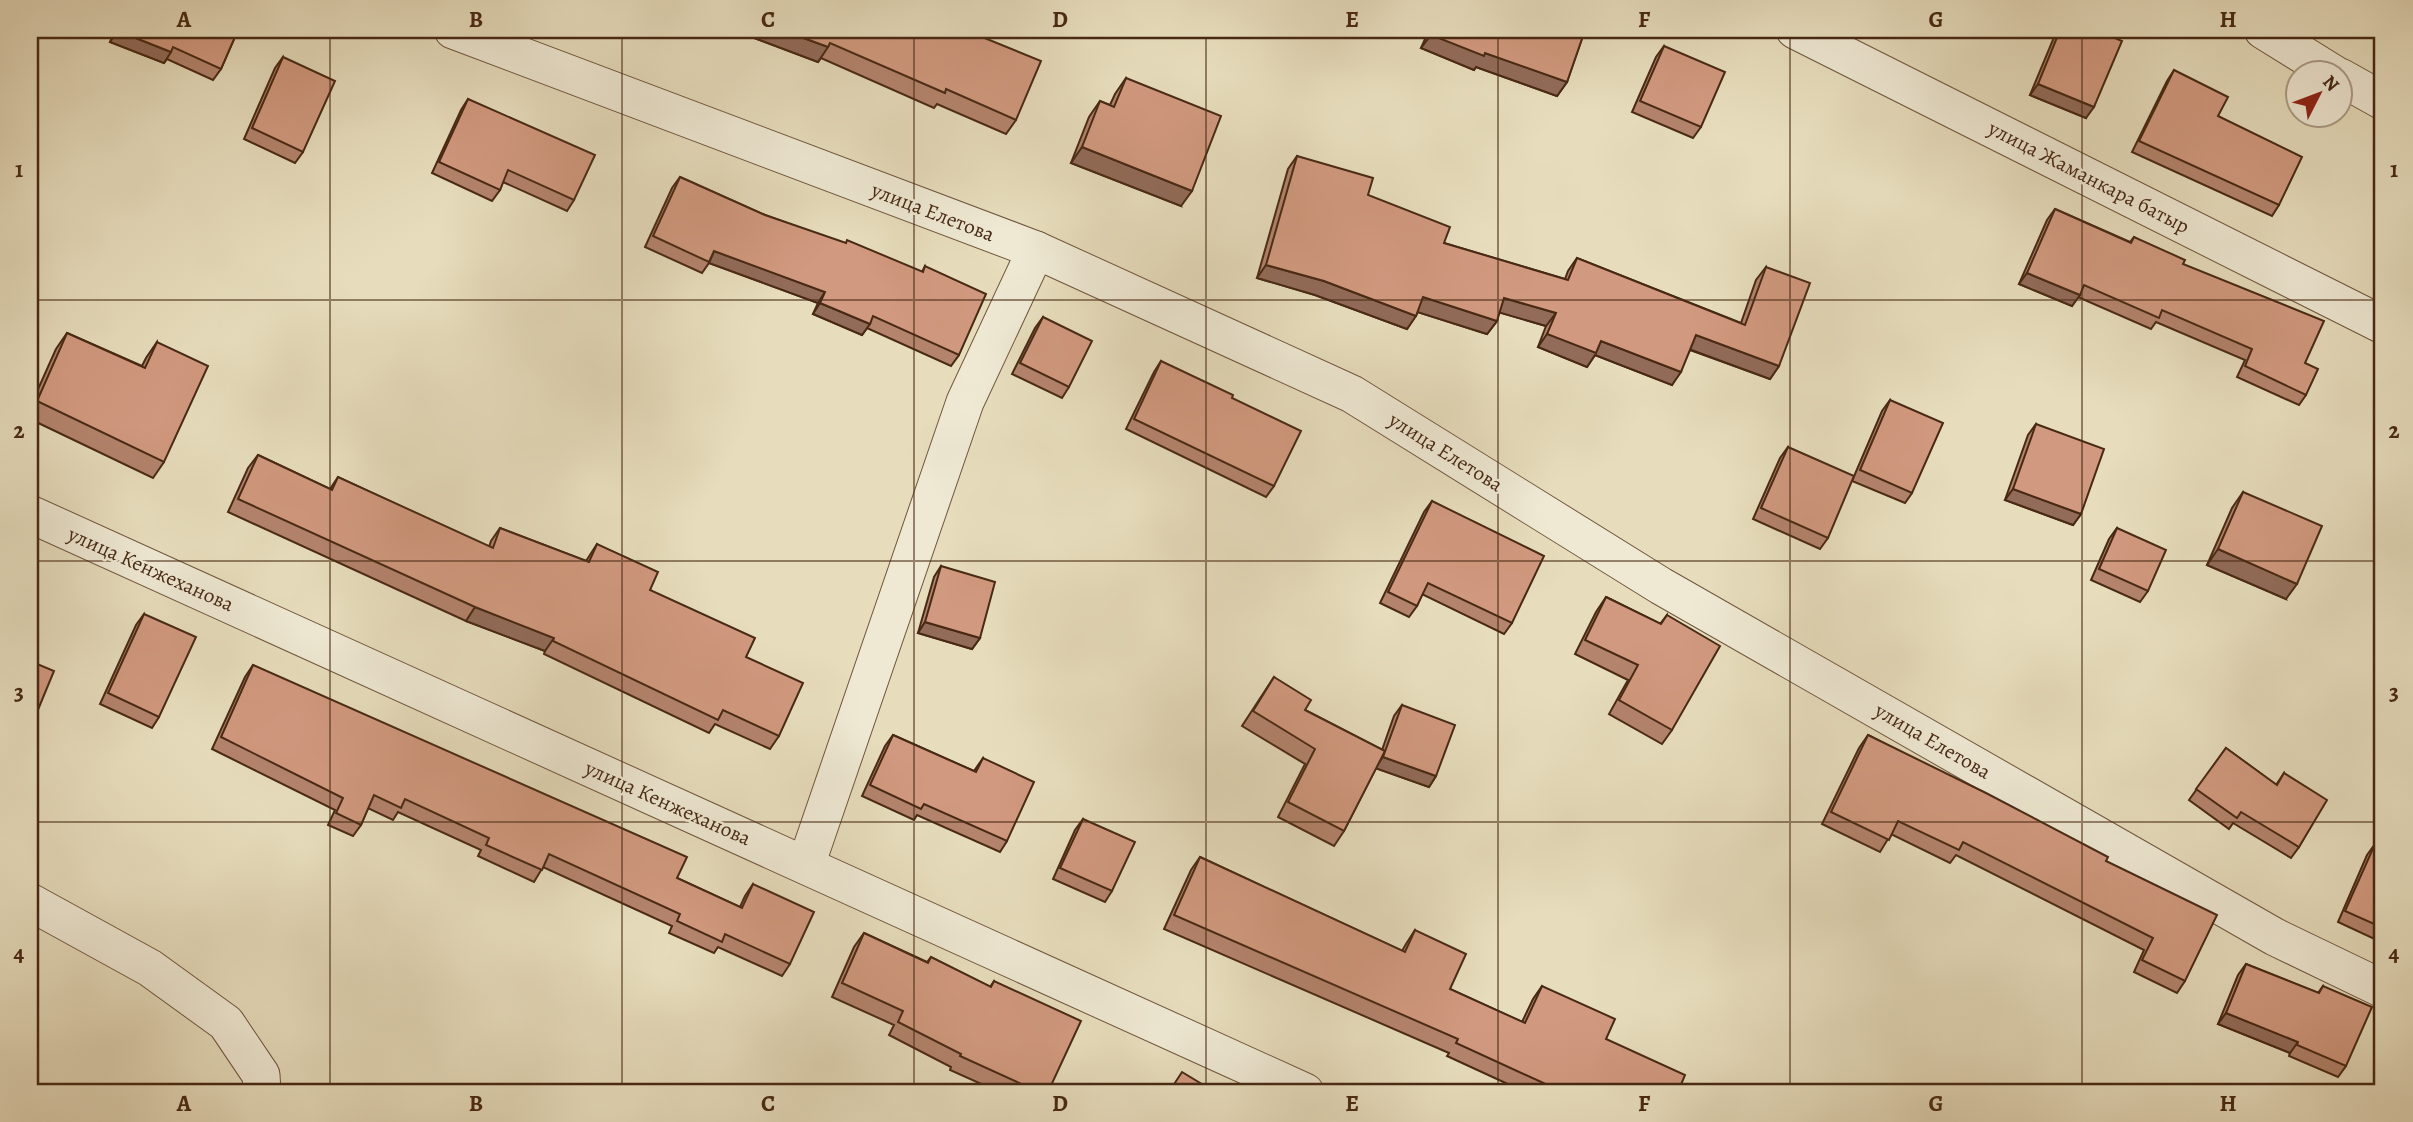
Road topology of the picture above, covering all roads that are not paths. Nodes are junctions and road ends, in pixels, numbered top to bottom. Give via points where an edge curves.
1 (453, 30) edge
2 (1795, 30) edge
3 (2263, 30) edge
4 (2311, 60) edge
5 (2354, 85) edge
6 (2383, 101) edge
7 (1036, 250) junction
8 (2383, 325) edge
9 (30, 514) edge
10 (806, 865) junction
11 (30, 902) edge
12 (2383, 989) edge
13 (262, 1092) edge
14 (1305, 1092) edge

1 - 7 street, улица Елетова
2 - 8 street, улица Жаманкара батыр
3 - 4 street
5 - 6 street
7 - 10 street via 965,402
7 - 12 street, улица Елетова via 1352,394 1661,586 2276,937
9 - 10 street, улица Кенжеханова
10 - 14 street, улица Кенжеханова
11 - 13 street via 150,968 226,1023 261,1075

